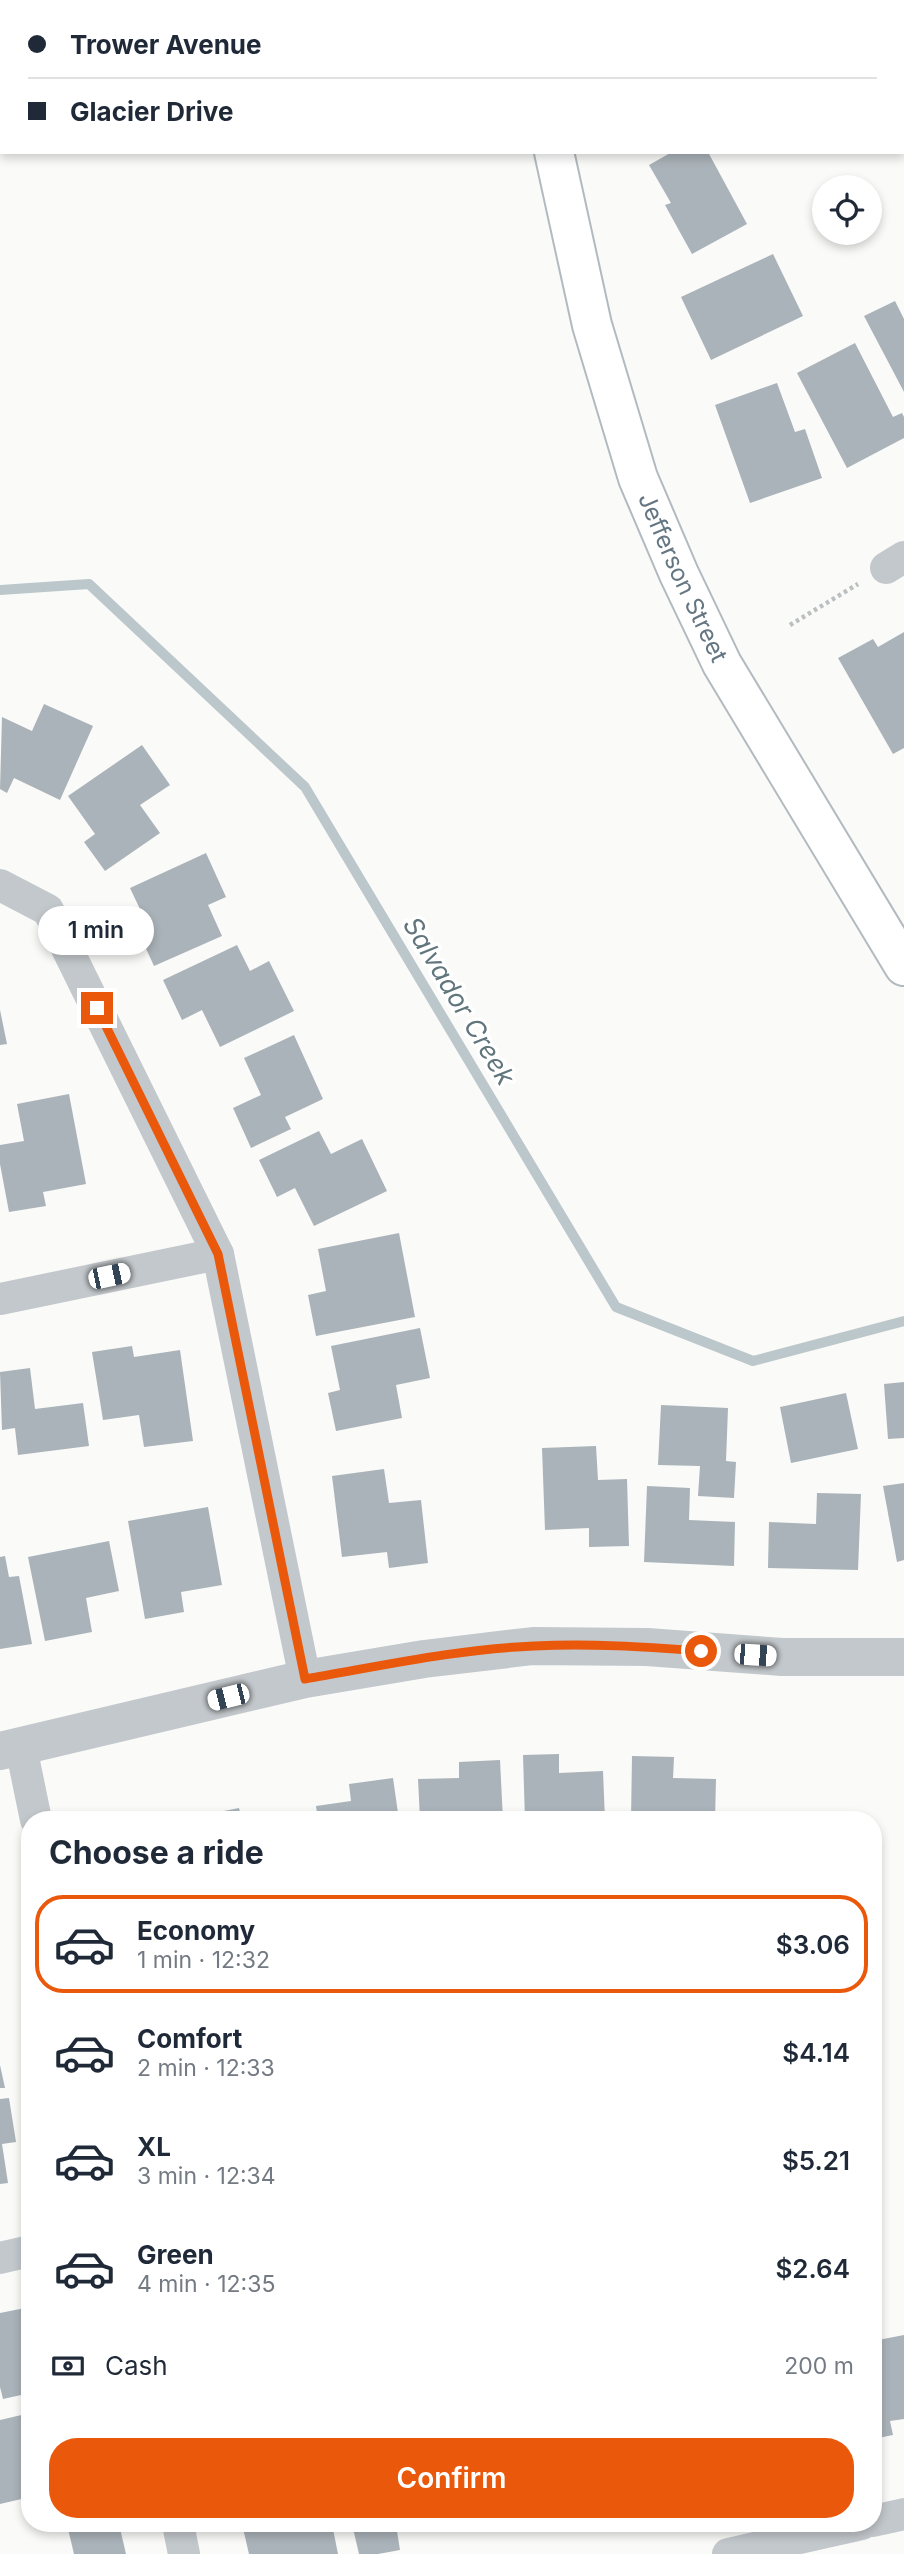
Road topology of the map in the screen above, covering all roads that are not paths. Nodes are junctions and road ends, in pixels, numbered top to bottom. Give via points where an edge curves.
1 (554, 154) edge
2 (0, 885) edge
3 (904, 966) edge
4 (218, 1254) junction
5 (0, 1299) edge
6 (904, 1657) edge
7 (305, 1679) junction
8 (10, 1749) edge
9 (33, 1811) edge
10 (21, 2253) edge
11 (0, 2258) edge
12 (904, 2514) edge
13 (882, 2519) edge
14 (180, 2532) edge
15 (826, 2532) edge
16 (184, 2554) edge
17 (728, 2554) edge

1 - 3 main road, Jefferson Street via 596,338 638,478 674,562 722,664
2 - 4 street via 48,910
4 - 5 street
4 - 7 street
6 - 7 street via 782,1657 647,1647 533,1646 424,1658
7 - 8 street
8 - 9 street
10 - 11 street
12 - 13 street
14 - 16 street
15 - 17 street

